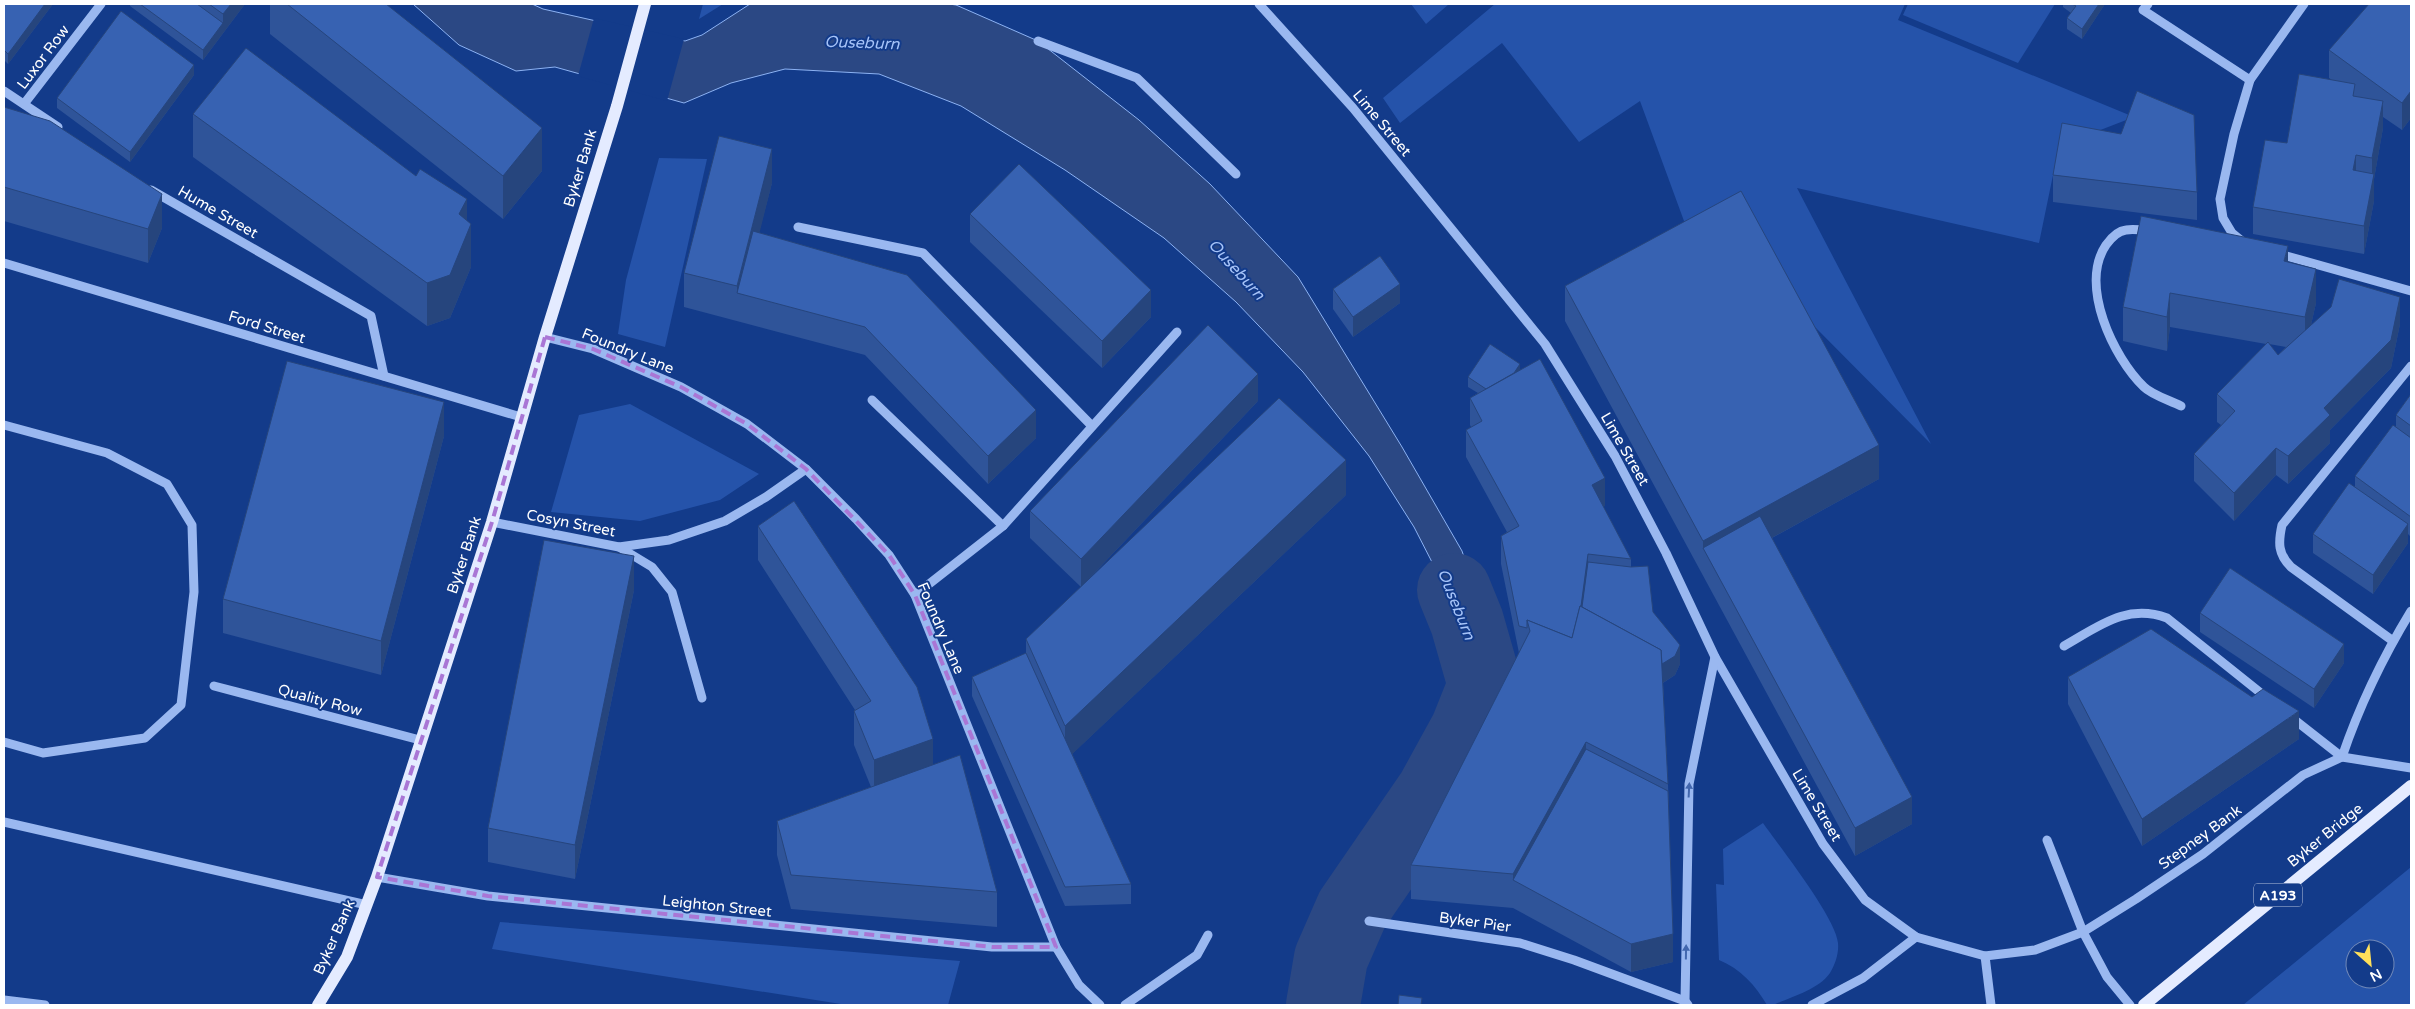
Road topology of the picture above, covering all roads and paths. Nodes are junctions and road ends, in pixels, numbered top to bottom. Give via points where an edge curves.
1 (101, 4) edge
2 (645, 4) edge
3 (1259, 4) edge
4 (2148, 4) edge
5 (2304, 4) edge
6 (1038, 40) dead end
7 (2250, 80) junction
8 (4, 91) edge
9 (24, 104) junction
10 (65, 132) edge
11 (1236, 174) dead end
12 (146, 187) edge
13 (798, 226) dead end
14 (2161, 232) edge
15 (4, 263) edge
16 (2411, 291) edge
17 (1177, 332) dead end
18 (545, 337) junction
19 (2411, 366) edge
20 (384, 376) junction
21 (872, 400) dead end
22 (2181, 406) dead end
23 (522, 417) junction
24 (4, 425) edge
25 (1092, 426) junction
26 (806, 469) junction
27 (492, 522) junction
28 (1003, 526) junction
29 (619, 547) junction
30 (915, 595) junction
31 (2411, 612) edge
32 (2393, 641) junction
33 (2064, 646) dead end
34 (1715, 657) junction
35 (214, 686) dead end
36 (702, 698) dead end
37 (2274, 703) edge
38 (2281, 709) edge
39 (420, 740) junction
40 (4, 742) edge
41 (2342, 757) junction
42 (2411, 768) edge
43 (2411, 786) edge
44 (4, 822) edge
45 (2047, 840) dead end
46 (378, 877) junction
47 (367, 905) junction
48 (1369, 920) dead end
49 (2083, 932) junction
50 (1208, 935) dead end
51 (1916, 937) junction
52 (1056, 946) junction
53 (1985, 956) junction
54 (4, 1000) edge
55 (1686, 1003) edge
56 (45, 1005) edge
57 (318, 1005) edge
58 (1100, 1005) edge
59 (1125, 1005) edge
60 (1812, 1005) edge
61 (1991, 1005) edge
62 (2130, 1005) edge
63 (2144, 1005) edge

1 - 9 street, Luxor Row
2 - 18 main road, Byker Bank via 617,106
3 - 34 street, Lime Street via 1353,108 1546,344 1615,456
4 - 7 street via 2144,10
5 - 7 street
6 - 11 street via 1137,78
7 - 16 street via 2220,199 2230,235 2245,244
8 - 9 street
9 - 10 street
12 - 20 street, Hume Street via 371,316
13 - 25 street via 923,253
14 - 22 street via 2125,230 2112,236 2100,253 2096,278 2100,310 2124,365 2145,388
15 - 20 street, Ford Street
17 - 25 street
18 - 23 main road, Byker Bank
18 - 26 street, Foundry Lane via 593,349 681,387 747,424
19 - 32 street via 2282,525 2279,537 2283,559
20 - 23 street, Ford Street
21 - 28 street
23 - 27 main road, Byker Bank
24 - 40 street via 107,453 167,484 192,525 194,592 181,706 145,738 43,753
25 - 28 street
26 - 29 street, Cosyn Street via 725,520 669,540
26 - 30 street, Foundry Lane via 889,555
27 - 29 street, Cosyn Street
27 - 39 main road, Byker Bank
28 - 30 street
29 - 36 street via 652,567 672,592
30 - 52 street, Foundry Lane
31 - 32 street
32 - 41 street via 2352,728
33 - 37 street via 2115,617 2152,612 2167,618
34 - 51 street, Lime Street via 1822,844 1865,900
55 -> 34 street via 1688,784
35 - 39 street, Quality Row
38 - 41 street
39 - 46 main road, Byker Bank
41 - 42 street
41 - 49 street, Stepney Bank via 2303,775 2203,854
43 - 63 main road, Byker Bridge / A193
44 - 47 street
45 - 49 street
46 - 47 main road, Byker Bank
46 - 52 street, Leighton Street via 488,896 992,947
47 - 57 main road, Byker Bank via 347,957
48 - 55 street, Byker Pier via 1520,943
49 - 53 street, Stepney Bank via 2035,950
49 - 62 street via 2107,977
50 - 59 street via 1197,955
51 - 53 street, Stepney Bank
51 - 60 street via 1863,978
52 - 58 street, Foundry Lane via 1079,985
53 - 61 street
54 - 56 street

